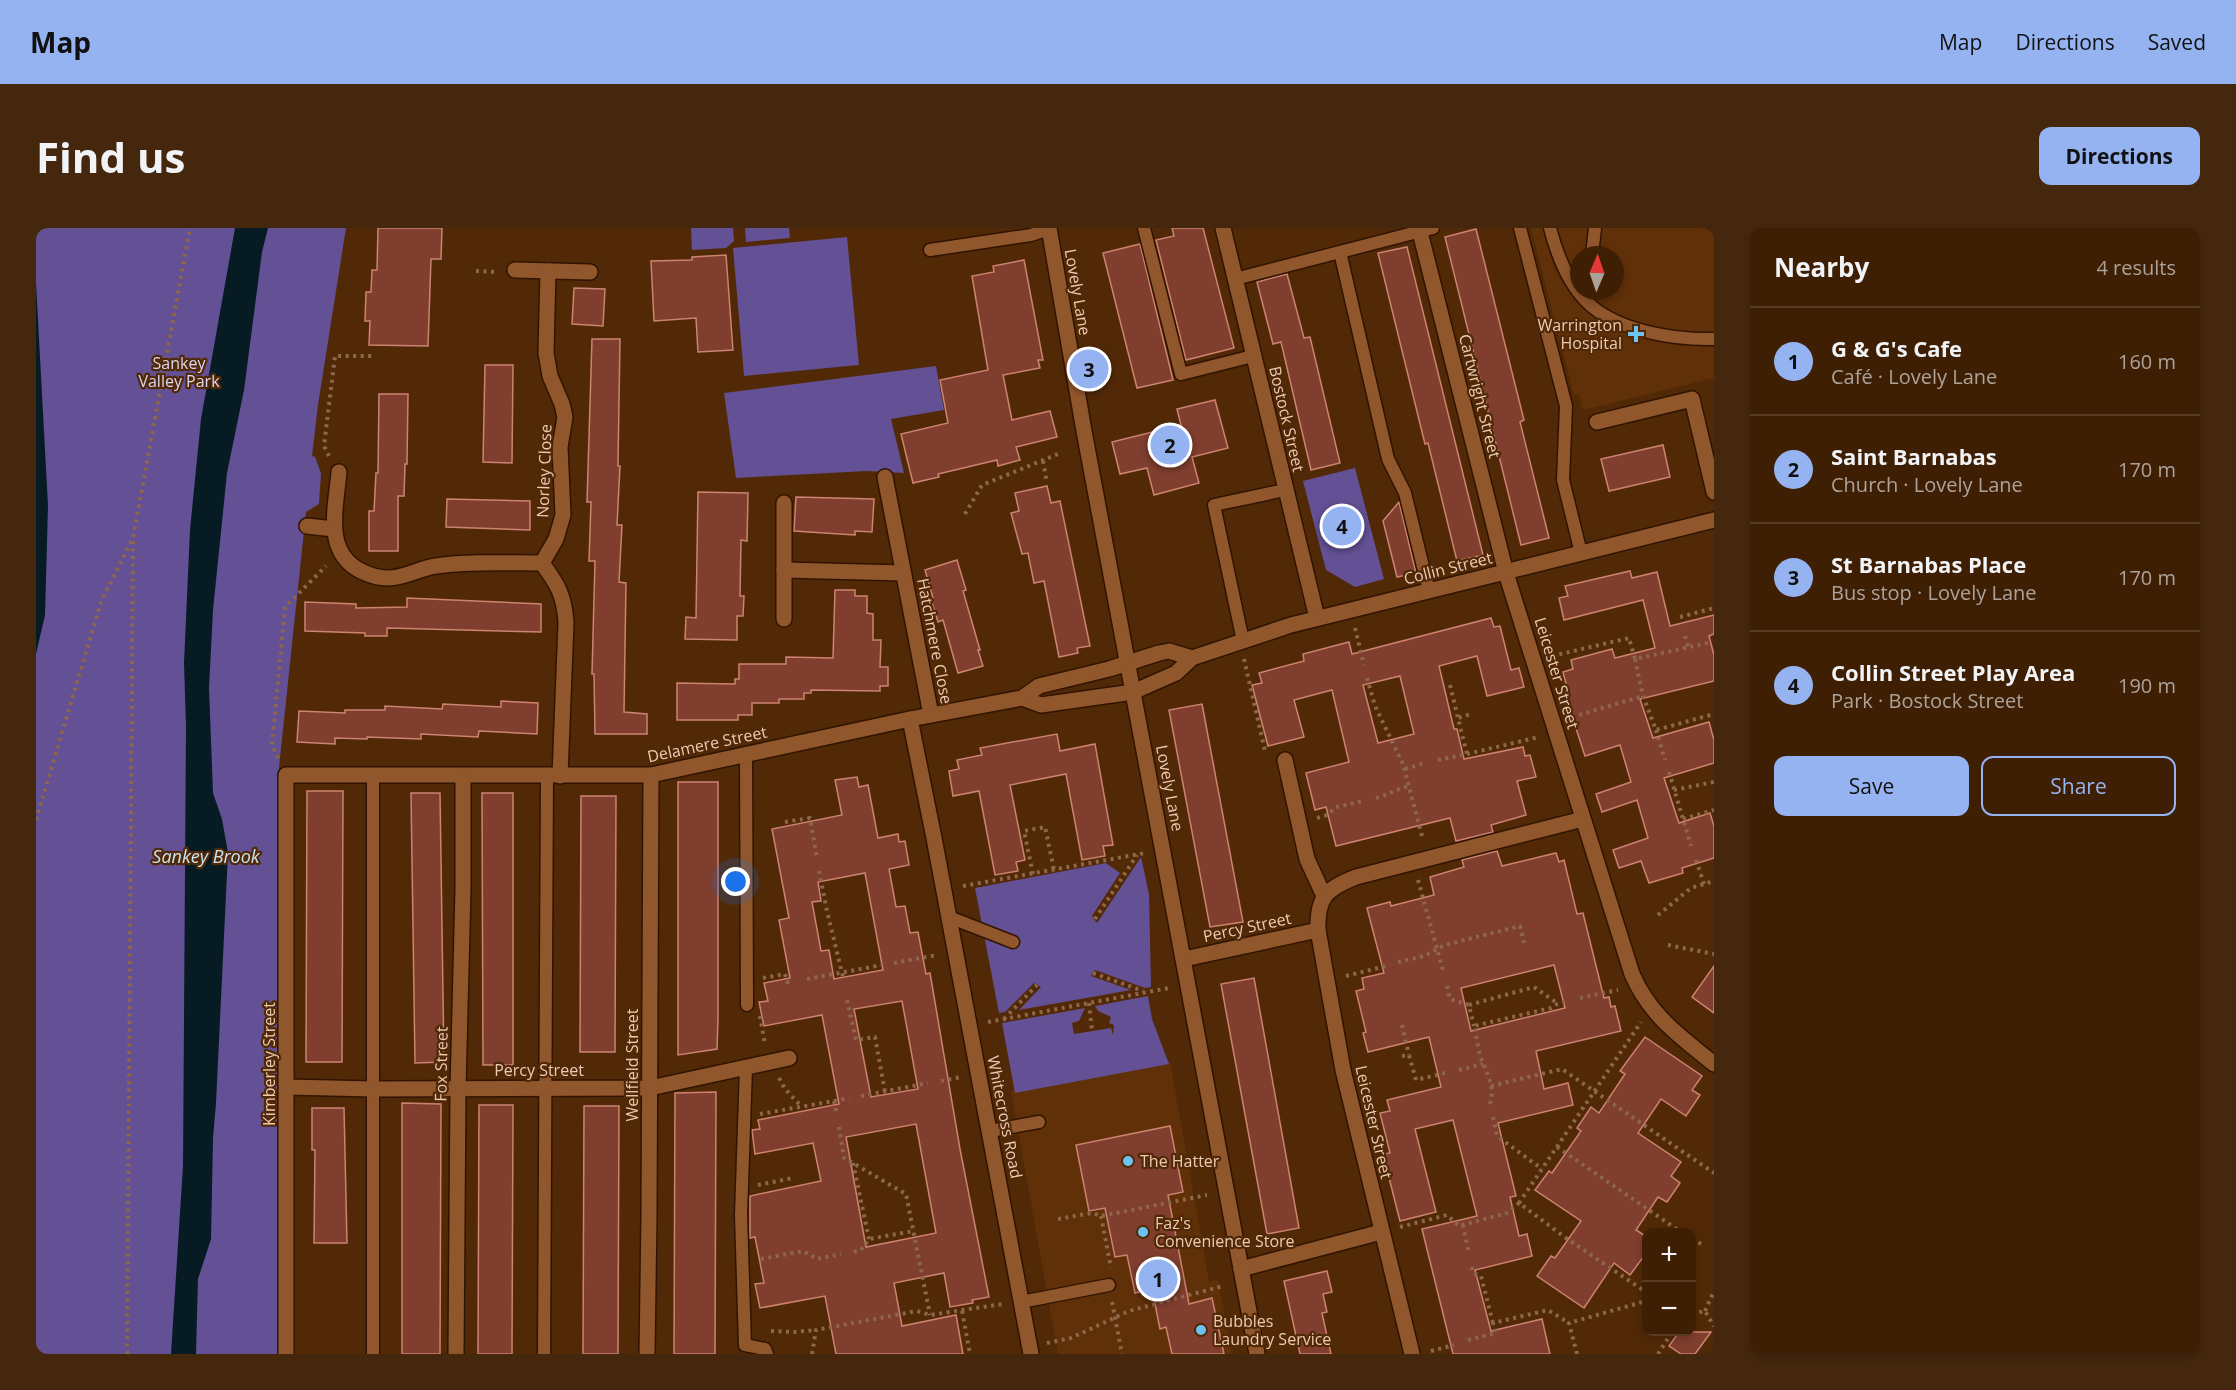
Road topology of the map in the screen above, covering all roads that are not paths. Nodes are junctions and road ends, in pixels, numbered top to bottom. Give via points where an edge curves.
1 (1051, 228) edge
2 (1144, 228) edge
3 (1222, 228) edge
4 (1520, 228) edge
5 (1550, 228) edge
6 (1595, 228) edge
7 (1424, 229) edge
8 (1593, 246) edge
9 (930, 250) dead end
10 (1340, 252) junction
11 (515, 270) dead end
12 (548, 271) junction
13 (590, 272) dead end
14 (1570, 275) edge
15 (1235, 279) junction
16 (1586, 300) edge
17 (1714, 339) edge
18 (1253, 356) junction
19 (1597, 422) dead end
20 (339, 472) road end
21 (885, 477) dead end
22 (1285, 490) junction
23 (1714, 492) edge
24 (784, 503) dead end
25 (1714, 520) edge
26 (307, 526) dead end
27 (334, 529) junction
28 (1581, 553) junction
29 (542, 563) junction
30 (784, 570) junction
31 (903, 573) junction
32 (1506, 573) junction
33 (1429, 591) junction
34 (1317, 618) junction
35 (784, 619) dead end
36 (1243, 641) junction
37 (1192, 658) junction
38 (1128, 664) junction
39 (1133, 692) junction
40 (1022, 698) junction
41 (931, 715) junction
42 (910, 719) junction
43 (746, 755) junction
44 (1285, 760) road end
45 (286, 774) joint
46 (373, 775) junction
47 (651, 775) junction
48 (463, 776) junction
49 (553, 776) junction
50 (1583, 819) junction
51 (1324, 896) junction
52 (949, 917) junction
53 (1318, 930) junction
54 (1013, 942) dead end
55 (1184, 959) junction
56 (747, 1005) road end
57 (789, 1059) dead end
58 (1714, 1064) edge
59 (746, 1067) junction
60 (287, 1087) junction
61 (545, 1088) junction
62 (650, 1088) junction
63 (373, 1089) junction
64 (458, 1089) junction
65 (1039, 1122) dead end
66 (990, 1131) junction
67 (1381, 1232) junction
68 (1241, 1269) junction
69 (1109, 1285) dead end
70 (1021, 1302) junction
71 (1030, 1350) edge
72 (1419, 1353) edge
73 (286, 1354) edge
74 (373, 1354) edge
75 (456, 1354) edge
76 (544, 1354) edge
77 (647, 1354) edge
78 (767, 1354) edge
79 (1257, 1354) edge

1 - 9 lane via 1031,236
1 - 38 street, Lovely Lane
2 - 18 lane via 1181,374
3 - 15 street, Bostock Street
4 - 28 lane via 1566,406 1563,480
5 - 14 lane via 1556,253
6 - 8 lane
7 - 10 lane
7 - 32 street, Cartwright Street
10 - 15 lane
10 - 33 lane via 1388,459 1404,493
11 - 12 street
12 - 13 street
12 - 29 street, Norley Close via 546,353 565,417 560,447 563,515 556,539
15 - 18 street, Bostock Street
16 - 17 lane via 1612,318 1646,333
18 - 22 street, Bostock Street
19 - 23 street via 1692,399
20 - 27 street
21 - 31 street, Hatchmere Close
22 - 34 street, Bostock Street
22 - 36 lane via 1214,505
24 - 30 street
25 - 28 street, Collin Street
26 - 27 street
27 - 29 street via 340,552 352,566 387,579 433,566
28 - 32 street, Collin Street
29 - 49 street via 557,583 566,622
30 - 31 street, Hatchmere Close
30 - 35 street
31 - 41 street, Hatchmere Close
32 - 33 street, Collin Street
32 - 50 street, Leicester Street
33 - 34 street, Collin Street
34 - 36 street, Collin Street
36 - 37 street, Collin Street
37 - 38 street, Collin Street via 1169,651
37 - 39 street, Collin Street via 1176,673
38 - 39 street, Lovely Lane
38 - 40 street, Delamere Street via 1039,686
39 - 40 street, Delamere Street via 1041,705
39 - 55 street, Lovely Lane
40 - 41 street, Delamere Street
41 - 42 street, Delamere Street
42 - 43 street, Delamere Street
42 - 52 street, Whitecross Road
43 - 47 street, Delamere Street
43 - 56 lane
44 - 51 street via 1307,859
45 - 46 street, Delamere Street
45 - 60 street, Kimberley Street
46 - 48 street, Delamere Street
46 - 63 lane
47 - 49 street, Delamere Street
47 - 62 street, Wellfield Street
48 - 49 street, Delamere Street
48 - 64 street, Fox Street
49 - 61 lane
50 - 51 street via 1356,877 1336,885
50 - 58 street, Leicester Street via 1637,985 1660,1020
51 - 53 street, Leicester Street via 1317,912
52 - 54 lane
52 - 66 street, Whitecross Road
53 - 55 street, Percy Street
53 - 67 street, Leicester Street via 1343,1070
55 - 68 street, Lovely Lane
57 - 59 street, Percy Street
59 - 62 street, Percy Street
59 - 78 lane via 742,1134 745,1345 765,1349
60 - 63 street, Percy Street
60 - 73 street, Kimberley Street
61 - 62 street, Percy Street
61 - 64 street, Percy Street
61 - 76 lane
62 - 77 street, Wellfield Street
63 - 64 street, Percy Street
63 - 74 lane
64 - 75 street, Fox Street
65 - 66 lane
66 - 70 street, Whitecross Road
67 - 68 street
67 - 72 street, Leicester Street
68 - 79 street, Lovely Lane
69 - 70 lane
70 - 71 street, Whitecross Road

